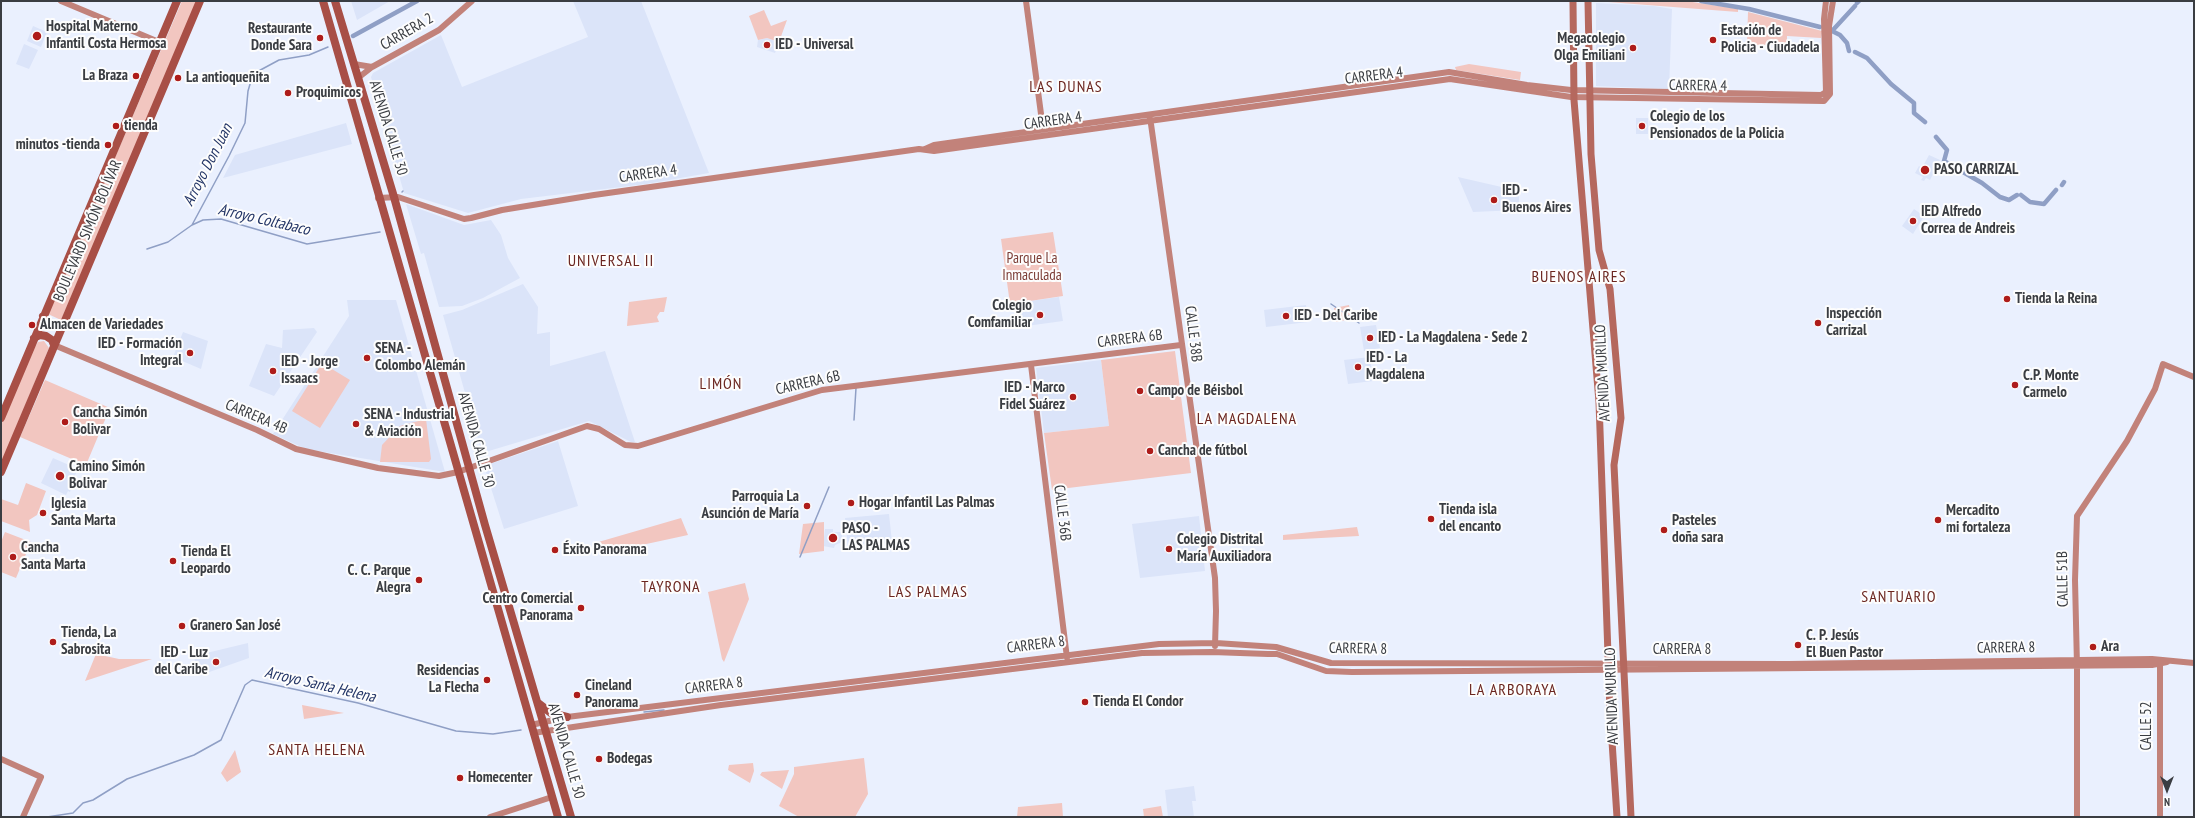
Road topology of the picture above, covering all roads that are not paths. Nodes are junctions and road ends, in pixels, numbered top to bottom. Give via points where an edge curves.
1 (61, 1) edge
2 (177, 1) edge
3 (200, 1) edge
4 (323, 1) edge
5 (334, 1) edge
6 (472, 1) edge
7 (1026, 1) edge
8 (1573, 1) edge
9 (1588, 1) edge
10 (1826, 1) edge
11 (1833, 1) edge
12 (1827, 26) junction
13 (159, 42) junction
14 (354, 64) junction
15 (372, 67) junction
16 (358, 78) junction
17 (1574, 94) junction
18 (1589, 94) junction
19 (1150, 117) junction
20 (1044, 129) junction
21 (925, 149) junction
22 (394, 196) junction
23 (378, 198) junction
24 (43, 316) junction
25 (63, 324) junction
26 (34, 338) junction
27 (54, 345) junction
28 (1181, 345) junction
29 (1031, 365) junction
30 (2194, 377) edge
31 (1, 418) edge
32 (469, 467) junction
33 (1, 472) edge
34 (458, 472) junction
35 (1216, 643) junction
36 (1212, 652) junction
37 (1066, 655) junction
38 (2160, 662) junction
39 (2077, 663) junction
40 (2194, 663) edge
41 (1068, 664) junction
42 (1608, 666) junction
43 (1624, 666) junction
44 (538, 702) junction
45 (567, 717) junction
46 (544, 722) junction
47 (532, 729) junction
48 (546, 731) junction
49 (1, 759) edge
50 (552, 797) junction
51 (23, 817) edge
52 (490, 817) edge
53 (558, 817) edge
54 (570, 817) edge
55 (1617, 817) edge
56 (1631, 817) edge
57 (2077, 817) edge
58 (2160, 817) edge

1 - 13 street
2 - 13 highway, BOULEVARD SIMÓN BOLÍVAR
3 - 25 highway, BOULEVARD SIMÓN BOLÍVAR
4 - 23 highway, AVENIDA CALLE 30
5 - 14 highway, AVENIDA CALLE 30
6 - 15 street, CARRERA 2 via 432,34
7 - 20 street
8 - 17 main road, AVENIDA MURILLO
9 - 18 main road, AVENIDA MURILLO
10 - 12 street
11 - 12 street
12 - 18 street, CARRERA 4 via 1827,96
13 - 24 highway, BOULEVARD SIMÓN BOLÍVAR
14 - 15 street, CARRERA 2
14 - 16 highway, AVENIDA CALLE 30
15 - 16 street, CARRERA 2
16 - 22 highway, AVENIDA CALLE 30
17 - 18 street, CARRERA 4
17 - 19 street, CARRERA 4 via 1449,72
17 - 42 main road, AVENIDA MURILLO via 1599,402
18 - 43 main road, AVENIDA MURILLO via 1599,250 1610,289 1621,418 1614,465
19 - 20 street, CARRERA 4
19 - 21 street, CARRERA 4 via 934,151
19 - 28 street, CALLE 38B
20 - 21 street, CARRERA 4 via 934,145
21 - 22 street, CARRERA 4 via 594,195 464,219
22 - 23 street, CARRERA 4
22 - 32 highway, AVENIDA CALLE 30
23 - 34 highway, AVENIDA CALLE 30
24 - 25 highway via 51,325
24 - 26 highway, BOULEVARD SIMÓN BOLÍVAR
25 - 27 highway, BOULEVARD SIMÓN BOLÍVAR
26 - 27 highway via 46,336
26 - 31 highway, BOULEVARD SIMÓN BOLÍVAR
27 - 33 highway, BOULEVARD SIMÓN BOLÍVAR
27 - 34 street, CARRERA 4B via 257,430 296,449 378,468 439,476
28 - 29 street, CARRERA 6B
28 - 35 street, CALLE 38B via 1215,578
29 - 32 street, CARRERA 6B via 822,390 638,446 625,445 599,429 587,426
29 - 37 street, CALLE 36B
30 - 39 street, CALLE 51B via 2163,364 2155,389 2127,441 2077,516
32 - 34 street, CARRERA 6B
32 - 44 highway, AVENIDA CALLE 30
34 - 47 highway, AVENIDA CALLE 30
35 - 36 street, CALLE 38B
35 - 37 street, CARRERA 8 via 1159,644
35 - 42 street, CARRERA 8 via 1276,647 1331,663
36 - 41 street, CARRERA 8 via 1142,653
36 - 42 street, CARRERA 8 via 1277,654 1304,665 1332,672
37 - 41 street, CALLE 36B
37 - 45 street, CARRERA 8
38 - 39 street, CARRERA 8 via 2152,665
38 - 40 street, CARRERA 8
38 - 58 street, CALLE 52
39 - 43 street, CARRERA 8
39 - 57 street, CALLE 51B
41 - 48 street, CARRERA 8 via 722,705
42 - 43 street, CARRERA 8
42 - 55 main road, AVENIDA MURILLO via 1611,750
43 - 56 main road, AVENIDA MURILLO
44 - 45 highway via 551,713
44 - 46 highway, AVENIDA CALLE 30
45 - 46 street, CARRERA 8
46 - 47 street, CARRERA 8
46 - 48 highway, AVENIDA CALLE 30
47 - 48 street, CARRERA 8
47 - 50 highway, AVENIDA CALLE 30
48 - 54 highway, AVENIDA CALLE 30
49 - 51 street via 41,777
50 - 52 street
50 - 53 highway, AVENIDA CALLE 30

